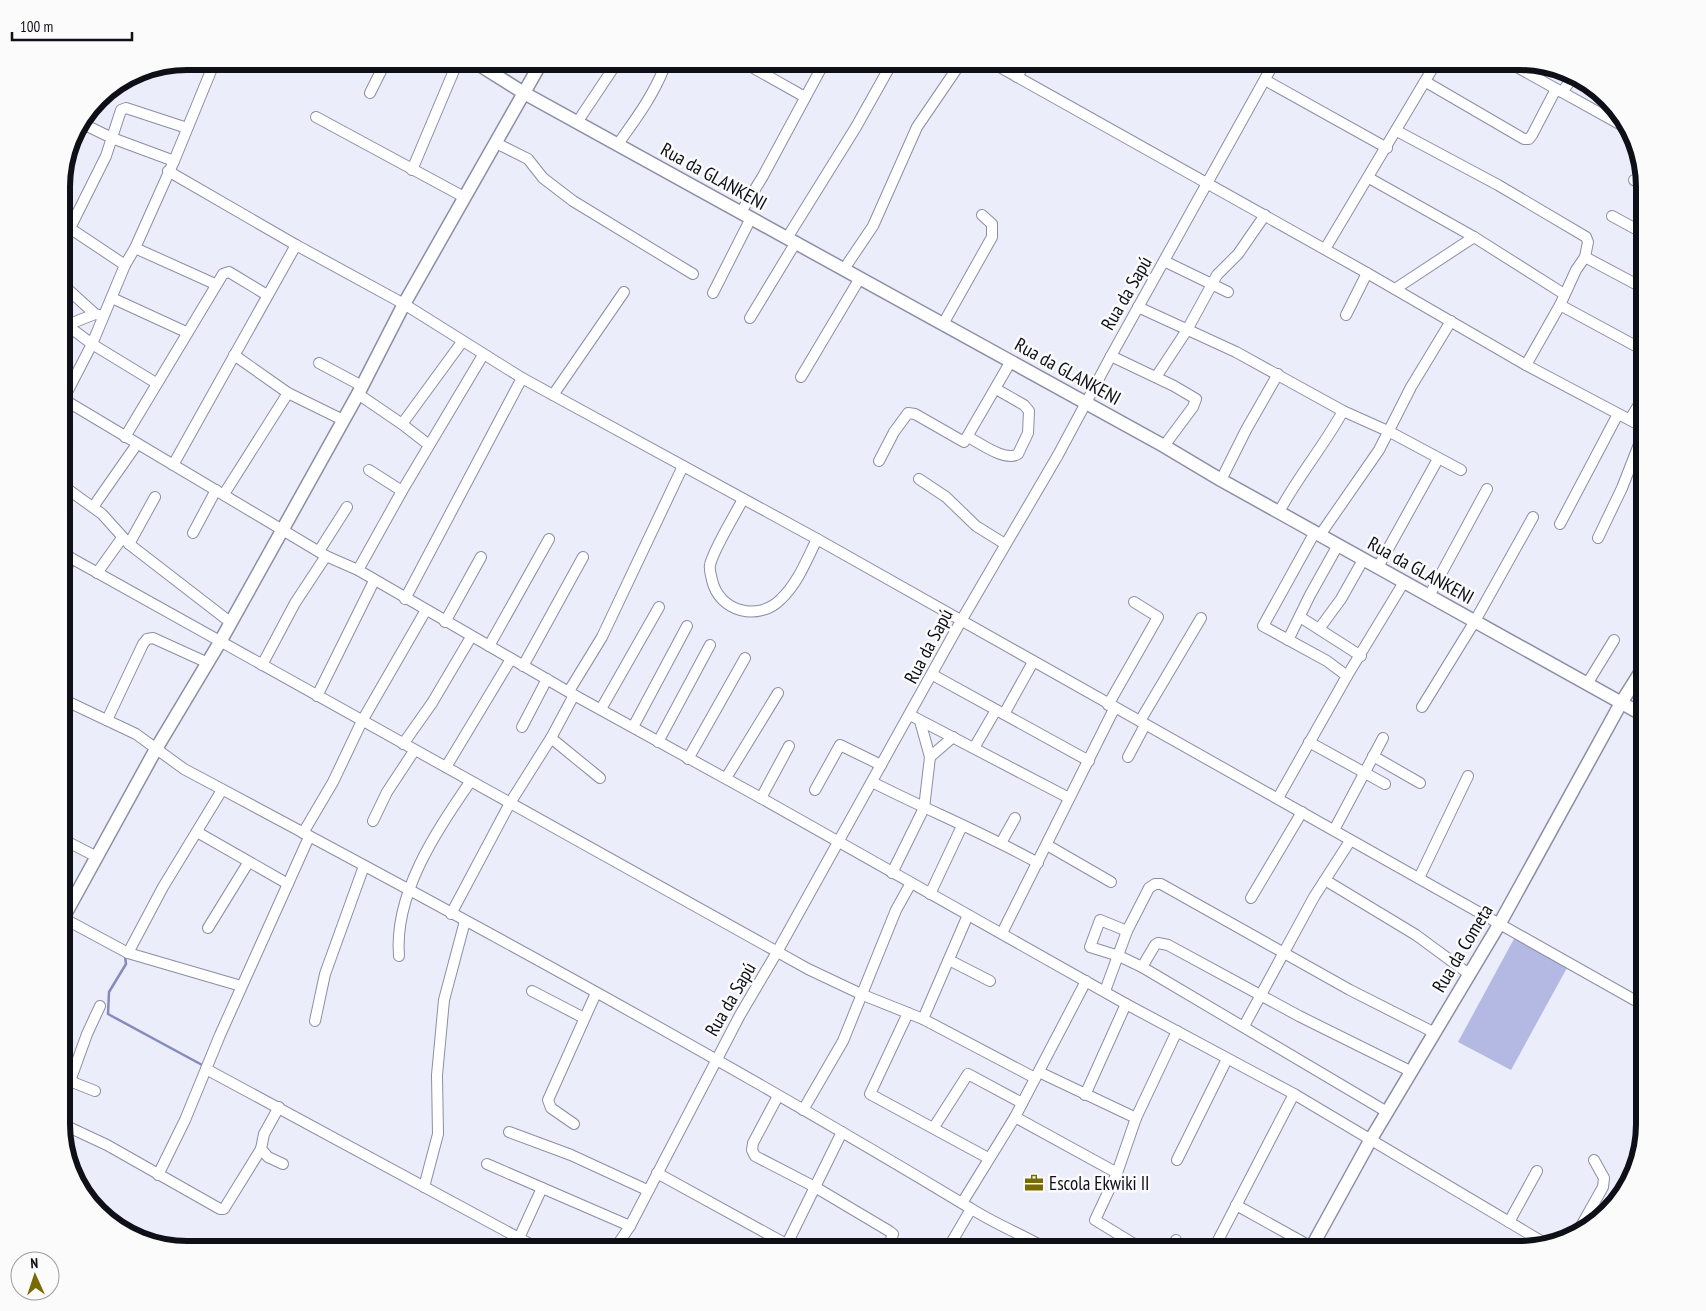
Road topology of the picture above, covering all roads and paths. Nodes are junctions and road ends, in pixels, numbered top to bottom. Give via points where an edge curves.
1 (211, 70) edge
2 (382, 70) edge
3 (454, 70) edge
4 (487, 70) edge
5 (537, 70) edge
6 (612, 70) edge
7 (663, 70) edge
8 (757, 70) edge
9 (820, 70) edge
10 (888, 70) edge
11 (956, 70) edge
12 (1005, 70) edge
13 (1021, 70) edge
14 (1270, 70) edge
15 (1432, 70) edge
16 (1522, 70) edge
17 (1017, 77) junction
18 (1265, 80) junction
19 (1569, 81) edge
20 (1426, 82) junction
21 (1559, 91) junction
22 (370, 93) dead end
23 (524, 93) junction
24 (805, 97) junction
25 (316, 117) dead end
26 (578, 121) junction
27 (1616, 122) edge
28 (87, 126) edge
29 (187, 128) junction
30 (1397, 131) junction
31 (112, 138) junction
32 (496, 143) junction
33 (618, 144) junction
34 (1387, 148) junction
35 (174, 161) junction
36 (412, 170) junction
37 (168, 171) junction
38 (1369, 178) junction
39 (1207, 183) junction
40 (464, 198) junction
41 (746, 215) junction
42 (982, 215) dead end
43 (1265, 215) junction
44 (1612, 216) dead end
45 (70, 218) edge
46 (70, 228) edge
47 (1636, 229) edge
48 (1474, 237) junction
49 (791, 240) junction
50 (296, 245) junction
51 (135, 248) junction
52 (1325, 249) junction
53 (1585, 257) junction
54 (1164, 261) junction
55 (125, 265) junction
56 (844, 269) junction
57 (1367, 272) junction
58 (693, 274) dead end
59 (860, 278) junction
60 (215, 284) junction
61 (1211, 284) junction
62 (1636, 284) edge
63 (1396, 290) junction
64 (70, 291) edge
65 (624, 292) dead end
66 (1228, 292) dead end
67 (713, 293) dead end
68 (1564, 294) junction
69 (267, 295) junction
70 (112, 298) junction
71 (404, 304) junction
72 (1560, 305) junction
73 (1138, 307) junction
74 (99, 315) junction
75 (1346, 315) dead end
76 (750, 318) dead end
77 (1451, 321) junction
78 (943, 324) junction
79 (70, 325) edge
80 (70, 330) edge
81 (1187, 330) junction
82 (186, 332) junction
83 (462, 342) junction
84 (92, 344) junction
85 (1636, 347) edge
86 (234, 355) junction
87 (483, 355) junction
88 (1110, 356) junction
89 (1011, 361) junction
90 (319, 363) dead end
91 (1526, 365) junction
92 (1278, 374) junction
93 (802, 377) dead end
94 (1156, 377) junction
95 (522, 378) junction
96 (156, 383) junction
97 (70, 386) edge
98 (996, 389) junction
99 (360, 390) junction
100 (288, 393) junction
101 (553, 395) junction
102 (1086, 402) junction
103 (70, 406) edge
104 (1636, 409) edge
105 (1343, 411) junction
106 (1618, 414) junction
107 (1630, 419) junction
108 (343, 420) junction
109 (1636, 423) edge
110 (402, 424) junction
111 (1390, 432) junction
112 (126, 437) junction
113 (968, 437) junction
114 (137, 444) junction
115 (429, 445) junction
116 (1164, 446) junction
117 (1636, 451) edge
118 (1438, 459) junction
119 (879, 461) dead end
120 (173, 465) junction
121 (683, 466) junction
122 (369, 470) dead end
123 (1461, 470) dead end
124 (919, 479) dead end
125 (1221, 480) junction
126 (1487, 489) dead end
127 (70, 491) edge
128 (402, 491) junction
129 (220, 492) junction
130 (155, 497) dead end
131 (742, 499) junction
132 (347, 507) dead end
133 (93, 508) junction
134 (1279, 512) junction
135 (1533, 518) dead end
136 (1560, 524) dead end
137 (282, 529) junction
138 (192, 534) dead end
139 (1318, 534) junction
140 (1598, 538) dead end
141 (549, 539) dead end
142 (126, 540) junction
143 (817, 540) junction
144 (1005, 544) junction
145 (1338, 546) junction
146 (323, 553) junction
147 (481, 557) dead end
148 (583, 557) dead end
149 (71, 558) edge
150 (1363, 560) junction
151 (1378, 567) junction
152 (358, 570) junction
153 (97, 573) junction
154 (374, 581) junction
155 (1404, 582) junction
156 (1429, 596) junction
157 (405, 599) junction
158 (1134, 602) dead end
159 (659, 607) dead end
160 (426, 610) junction
161 (1300, 617) junction
162 (1201, 618) dead end
163 (961, 621) junction
164 (230, 622) junction
165 (445, 622) junction
166 (1475, 622) junction
167 (687, 626) dead end
168 (1319, 628) junction
169 (471, 636) junction
170 (1288, 640) junction
171 (1614, 640) dead end
172 (220, 642) junction
173 (710, 644) dead end
174 (488, 646) junction
175 (1361, 656) junction
176 (745, 658) dead end
177 (511, 659) junction
178 (1033, 662) junction
179 (208, 663) junction
180 (262, 665) junction
181 (524, 666) junction
182 (933, 675) junction
183 (1347, 676) junction
184 (547, 679) junction
185 (1636, 679) edge
186 (1587, 684) junction
187 (572, 693) junction
188 (778, 693) dead end
189 (317, 696) junction
190 (70, 703) edge
191 (1621, 703) junction
192 (1111, 707) junction
193 (1422, 707) dead end
194 (600, 709) junction
195 (1636, 711) edge
196 (1000, 712) junction
197 (910, 715) junction
198 (106, 720) junction
199 (362, 721) junction
200 (920, 721) junction
201 (1142, 723) junction
202 (522, 727) dead end
203 (632, 728) junction
204 (953, 737) junction
205 (551, 738) junction
206 (1383, 738) dead end
207 (658, 742) junction
208 (1309, 742) junction
209 (403, 744) junction
210 (789, 746) dead end
211 (974, 748) junction
212 (156, 749) junction
213 (414, 751) junction
214 (1374, 756) junction
215 (1128, 757) dead end
216 (930, 758) junction
217 (688, 759) junction
218 (1089, 761) junction
219 (881, 765) junction
220 (446, 768) junction
221 (1364, 773) junction
222 (1468, 776) dead end
223 (600, 778) dead end
224 (726, 778) junction
225 (470, 782) junction
226 (872, 782) junction
227 (1420, 783) dead end
228 (1385, 784) dead end
229 (222, 790) junction
230 (816, 790) dead end
231 (761, 798) junction
232 (1069, 798) junction
233 (1278, 798) junction
234 (510, 803) junction
235 (924, 808) junction
236 (1302, 812) junction
237 (1015, 818) dead end
238 (373, 821) dead end
239 (962, 826) junction
240 (1334, 830) junction
241 (198, 832) junction
242 (306, 835) junction
243 (1350, 841) junction
244 (70, 843) edge
245 (838, 843) junction
246 (1001, 843) junction
247 (1047, 845) junction
248 (97, 857) junction
249 (248, 863) junction
250 (1038, 863) junction
251 (364, 866) junction
252 (892, 873) junction
253 (1419, 878) junction
254 (1325, 880) junction
255 (1110, 882) dead end
256 (911, 883) junction
257 (288, 884) junction
258 (410, 891) junction
259 (930, 894) junction
260 (1252, 898) dead end
261 (70, 905) edge
262 (451, 914) junction
263 (968, 915) junction
264 (466, 921) junction
265 (70, 923) edge
266 (1500, 923) junction
267 (208, 928) dead end
268 (1127, 931) junction
269 (1002, 933) junction
270 (777, 952) junction
271 (1284, 952) junction
272 (128, 953) junction
273 (398, 956) dead end
274 (1119, 956) junction
275 (949, 960) junction
276 (1142, 967) junction
277 (1469, 974) junction
278 (990, 981) dead end
279 (1086, 981) junction
280 (242, 986) junction
281 (532, 991) dead end
282 (1104, 991) junction
283 (596, 993) junction
284 (863, 995) junction
285 (1261, 995) junction
286 (1636, 1001) edge
287 (1126, 1004) junction
288 (100, 1006) dead end
289 (908, 1013) junction
290 (584, 1018) junction
291 (923, 1020) junction
292 (314, 1021) dead end
293 (1244, 1026) junction
294 (1177, 1031) junction
295 (1434, 1032) junction
296 (1227, 1059) junction
297 (716, 1061) junction
298 (206, 1069) junction
299 (70, 1071) edge
300 (1410, 1071) junction
301 (1037, 1075) junction
302 (70, 1082) edge
303 (94, 1091) dead end
304 (1294, 1094) junction
305 (1085, 1095) junction
306 (778, 1096) junction
307 (1022, 1103) junction
308 (278, 1107) junction
309 (803, 1110) junction
310 (1387, 1112) junction
311 (1015, 1116) junction
312 (1136, 1118) junction
313 (574, 1124) dead end
314 (934, 1127) junction
315 (70, 1128) edge
316 (509, 1132) dead end
317 (842, 1132) junction
318 (1371, 1139) junction
319 (262, 1149) junction
320 (988, 1158) junction
321 (1177, 1160) dead end
322 (1594, 1160) dead end
323 (283, 1164) dead end
324 (487, 1164) dead end
325 (1536, 1171) dead end
326 (657, 1173) junction
327 (1116, 1173) junction
328 (158, 1175) junction
329 (424, 1187) junction
330 (815, 1187) junction
331 (542, 1188) junction
332 (647, 1190) junction
333 (1236, 1205) junction
334 (967, 1206) junction
335 (1584, 1221) edge
336 (1509, 1222) junction
337 (630, 1226) junction
338 (1022, 1236) junction
339 (519, 1238) junction
340 (1538, 1239) edge
341 (524, 1241) edge
342 (620, 1241) edge
343 (775, 1241) edge
344 (788, 1241) edge
345 (890, 1241) edge
346 (951, 1241) edge
347 (1020, 1241) edge
348 (1032, 1241) edge
349 (1129, 1241) edge
350 (1218, 1241) edge
351 (1299, 1241) edge
352 (1317, 1241) edge

1 - 29 street
2 - 22 street
3 - 36 street
4 - 23 street, Rua da GLANKENI
5 - 23 street
6 - 26 street
7 - 33 street via 649,99
8 - 24 street
9 - 24 street
10 - 49 street
11 - 56 street via 917,127 873,226
12 - 17 street
13 - 17 street
14 - 18 street, Rua da Sapú
15 - 20 street
16 - 21 street
17 - 39 street
18 - 34 street
18 - 39 street, Rua da Sapú
19 - 21 street
20 - 21 street via 1524,139 1532,135
20 - 30 street
21 - 27 street
23 - 26 street, Rua da GLANKENI
23 - 32 street
24 - 41 street
25 - 36 street
26 - 33 street, Rua da GLANKENI
28 - 31 street
29 - 31 street via 124,108
29 - 35 street
30 - 34 street
30 - 53 street via 1579,231 1588,242
31 - 35 street
31 - 45 street via 106,156
32 - 40 street
32 - 58 street via 528,159 543,178 573,201
33 - 41 street, Rua da GLANKENI
34 - 38 street
35 - 37 street
36 - 40 street
37 - 50 street
37 - 51 street
38 - 48 street
38 - 52 street
39 - 43 street
39 - 54 street, Rua da Sapú
40 - 71 street
41 - 49 street, Rua da GLANKENI
41 - 67 street
42 - 78 street via 992,224 992,237
43 - 52 street
43 - 61 street via 1238,254 1220,270
44 - 47 street
46 - 55 street
48 - 63 street
48 - 68 street
49 - 56 street, Rua da GLANKENI
49 - 76 street
50 - 69 street
50 - 71 street
51 - 55 street
51 - 60 street
52 - 57 street
53 - 62 street
53 - 68 street
54 - 61 street
54 - 73 street, Rua da Sapú
55 - 70 street
56 - 59 street, Rua da GLANKENI
57 - 63 street
57 - 75 street
59 - 78 street, Rua da GLANKENI
59 - 93 street
60 - 69 street via 229,272
60 - 82 street
61 - 66 street
61 - 81 street
63 - 77 street
64 - 74 street
65 - 101 street
68 - 72 street
69 - 86 street
70 - 74 street
70 - 82 street
71 - 83 street
71 - 99 street
72 - 85 street
72 - 91 street
73 - 81 street
73 - 88 street, Rua da Sapú
74 - 79 street
74 - 84 street
77 - 91 street
77 - 111 street
78 - 89 street, Rua da GLANKENI
80 - 84 street
81 - 92 street
81 - 94 street
82 - 96 street
83 - 87 street
83 - 110 street
84 - 96 street
84 - 97 street
86 - 100 street
86 - 120 street
87 - 95 street
87 - 115 street
88 - 94 street
88 - 102 street, Rua da Sapú
89 - 98 street
89 - 102 street, Rua da GLANKENI
90 - 99 street
91 - 106 street
92 - 105 street
92 - 125 street
94 - 116 street via 1192,394 1197,401
95 - 101 street
95 - 157 street
96 - 112 street
98 - 113 street
98 - 113 street via 1029,411 1028,433 1018,454 1011,457
99 - 108 street
99 - 110 street
100 - 108 street
100 - 129 street
101 - 121 street
102 - 116 street, Rua da GLANKENI
102 - 144 street, Rua da Sapú
103 - 112 street
104 - 107 street
105 - 111 street
105 - 134 street
106 - 107 street
106 - 136 street
107 - 109 street
108 - 137 street
110 - 115 street
111 - 118 street
111 - 139 street
112 - 114 street
113 - 119 street via 961,442 908,413
114 - 120 street
114 - 133 street
115 - 128 street
116 - 125 street, Rua da GLANKENI
117 - 140 street
118 - 123 street
118 - 151 street
120 - 129 street
121 - 131 street
121 - 187 street
122 - 128 street
124 - 144 street via 946,497 976,526
125 - 134 street, Rua da GLANKENI
126 - 156 street
127 - 133 street
128 - 152 street
129 - 137 street
129 - 138 street
130 - 142 street
131 - 143 street
131 - 143 street via 710,565 713,586 721,599 735,609 751,613 781,600
132 - 146 street
133 - 142 street
134 - 139 street, Rua da GLANKENI
135 - 166 street
137 - 146 street
137 - 164 street
139 - 145 street, Rua da GLANKENI
139 - 170 street via 1263,624
141 - 174 street
142 - 153 street
142 - 164 street
143 - 163 street
144 - 163 street, Rua da Sapú
145 - 150 street, Rua da GLANKENI
145 - 161 street
146 - 152 street
146 - 180 street
147 - 165 street
148 - 181 street
149 - 153 street
150 - 151 street, Rua da GLANKENI
150 - 168 street via 1342,599
151 - 155 street, Rua da GLANKENI
152 - 154 street
153 - 172 street
154 - 157 street
154 - 189 street
155 - 156 street, Rua da GLANKENI
155 - 175 street
156 - 166 street, Rua da GLANKENI
157 - 160 street
158 - 192 street via 1158,617
159 - 194 street
160 - 165 street
160 - 199 street
161 - 168 street
161 - 170 street
162 - 201 street
163 - 178 street
163 - 182 street, Rua da Sapú
164 - 172 street
165 - 169 street
166 - 186 street, Rua da GLANKENI
166 - 193 street
167 - 203 street
168 - 175 street
169 - 174 street
169 - 209 street via 432,703
170 - 183 street
171 - 186 street
172 - 179 street
172 - 180 street
173 - 207 street
174 - 177 street
175 - 183 street
176 - 217 street
177 - 181 street
177 - 220 street
178 - 192 street
178 - 196 street
179 - 198 street via 153,638 147,639
179 - 212 street
180 - 189 street
181 - 184 street
182 - 196 street
182 - 197 street, Rua da Sapú
183 - 208 street
184 - 187 street
184 - 202 street
185 - 191 street, Rua da Cometa
186 - 191 street, Rua da GLANKENI
187 - 194 street
187 - 205 street
188 - 224 street
189 - 199 street
190 - 198 street
191 - 195 street, Rua da GLANKENI
191 - 266 street, Rua da Cometa
192 - 201 street
192 - 218 street
194 - 203 street
196 - 211 street
196 - 218 street
197 - 200 street
197 - 219 street, Rua da Sapú
198 - 212 street via 144,739
199 - 209 street
199 - 242 street
200 - 204 street
200 - 216 street
201 - 215 street
201 - 233 street
203 - 207 street
204 - 211 street
204 - 216 street
205 - 223 street
205 - 234 street
206 - 214 street
207 - 217 street
208 - 221 street
208 - 233 street
209 - 213 street
210 - 231 street
211 - 232 street
212 - 229 street
212 - 248 street
213 - 220 street
213 - 238 street via 387,792
214 - 221 street
214 - 227 street
216 - 235 street
217 - 224 street
218 - 232 street
219 - 226 street, Rua da Sapú
219 - 230 street via 840,745
220 - 225 street
221 - 228 street
221 - 240 street
222 - 253 street
224 - 231 street
225 - 234 street
225 - 258 street via 426,852
226 - 235 street
226 - 245 street, Rua da Sapú
229 - 241 street
229 - 242 street
231 - 245 street
232 - 247 street
233 - 236 street
234 - 262 street
234 - 270 street
235 - 239 street
235 - 252 street
236 - 240 street
236 - 260 street
237 - 246 street
239 - 246 street
239 - 259 street
240 - 243 street
241 - 249 street
241 - 272 street
242 - 251 street
242 - 257 street
243 - 253 street
243 - 254 street
244 - 248 street
245 - 252 street
245 - 270 street, Rua da Sapú
246 - 250 street
247 - 250 street
247 - 255 street
248 - 261 street
249 - 257 street
249 - 267 street
250 - 269 street
251 - 258 street
251 - 292 street via 325,974
252 - 256 street
253 - 266 street
254 - 271 street
254 - 277 street via 1416,935
256 - 259 street
256 - 284 street via 896,910
257 - 280 street
258 - 262 street
258 - 273 street via 398,927
259 - 263 street
262 - 264 street
263 - 269 street
263 - 275 street
264 - 283 street
264 - 329 street via 444,1000 438,1066 438,1134
265 - 272 street
266 - 277 street, Rua da Cometa
266 - 286 street
268 - 271 street via 1149,888 1161,884
268 - 274 street
268 - 274 street via 1100,920 1090,944 1092,949
269 - 279 street
270 - 284 street
270 - 297 street, Rua da Sapú
271 - 285 street
271 - 295 street
272 - 280 street
274 - 276 street
274 - 282 street
275 - 278 street
275 - 291 street
276 - 285 street via 1155,945 1163,943
276 - 293 street
277 - 295 street, Rua da Cometa
279 - 282 street
279 - 301 street
280 - 298 street
281 - 290 street
282 - 287 street
283 - 290 street
283 - 297 street
284 - 289 street
284 - 309 street via 843,1041
285 - 293 street
285 - 300 street
287 - 294 street
287 - 305 street
288 - 299 street
289 - 291 street
289 - 314 street via 870,1094
290 - 313 street via 548,1100 551,1108
291 - 301 street
293 - 310 street via 1294,1059
294 - 296 street
294 - 312 street
295 - 300 street, Rua da Cometa
296 - 304 street
296 - 321 street
297 - 306 street
297 - 326 street, Rua da Sapú
298 - 308 street
298 - 328 street
300 - 310 street, Rua da Cometa
301 - 305 street
301 - 307 street
302 - 303 street
304 - 318 street
304 - 333 street
305 - 312 street
306 - 309 street
306 - 330 street via 752,1150 764,1163
307 - 311 street
307 - 314 street via 968,1074
308 - 319 street via 264,1134
308 - 329 street
309 - 317 street
310 - 318 street, Rua da Cometa
311 - 320 street
311 - 327 street
312 - 327 street
314 - 320 street
315 - 328 street
316 - 332 street via 571,1155
317 - 330 street
317 - 334 street
318 - 336 street
318 - 352 street, Rua da Cometa
319 - 323 street via 268,1157
319 - 328 street via 224,1209
320 - 334 street
322 - 335 street via 1604,1178 1603,1187
324 - 331 street
325 - 336 street
326 - 332 street, Rua da Sapú
326 - 343 street
327 - 349 street via 1095,1220
329 - 339 street
330 - 344 street
330 - 345 street via 893,1234
331 - 337 street
331 - 339 street
332 - 337 street, Rua da Sapú
333 - 350 street
333 - 351 street
334 - 338 street
334 - 346 street
336 - 340 street
337 - 342 street, Rua da Sapú
338 - 347 street
338 - 348 street
339 - 341 street

